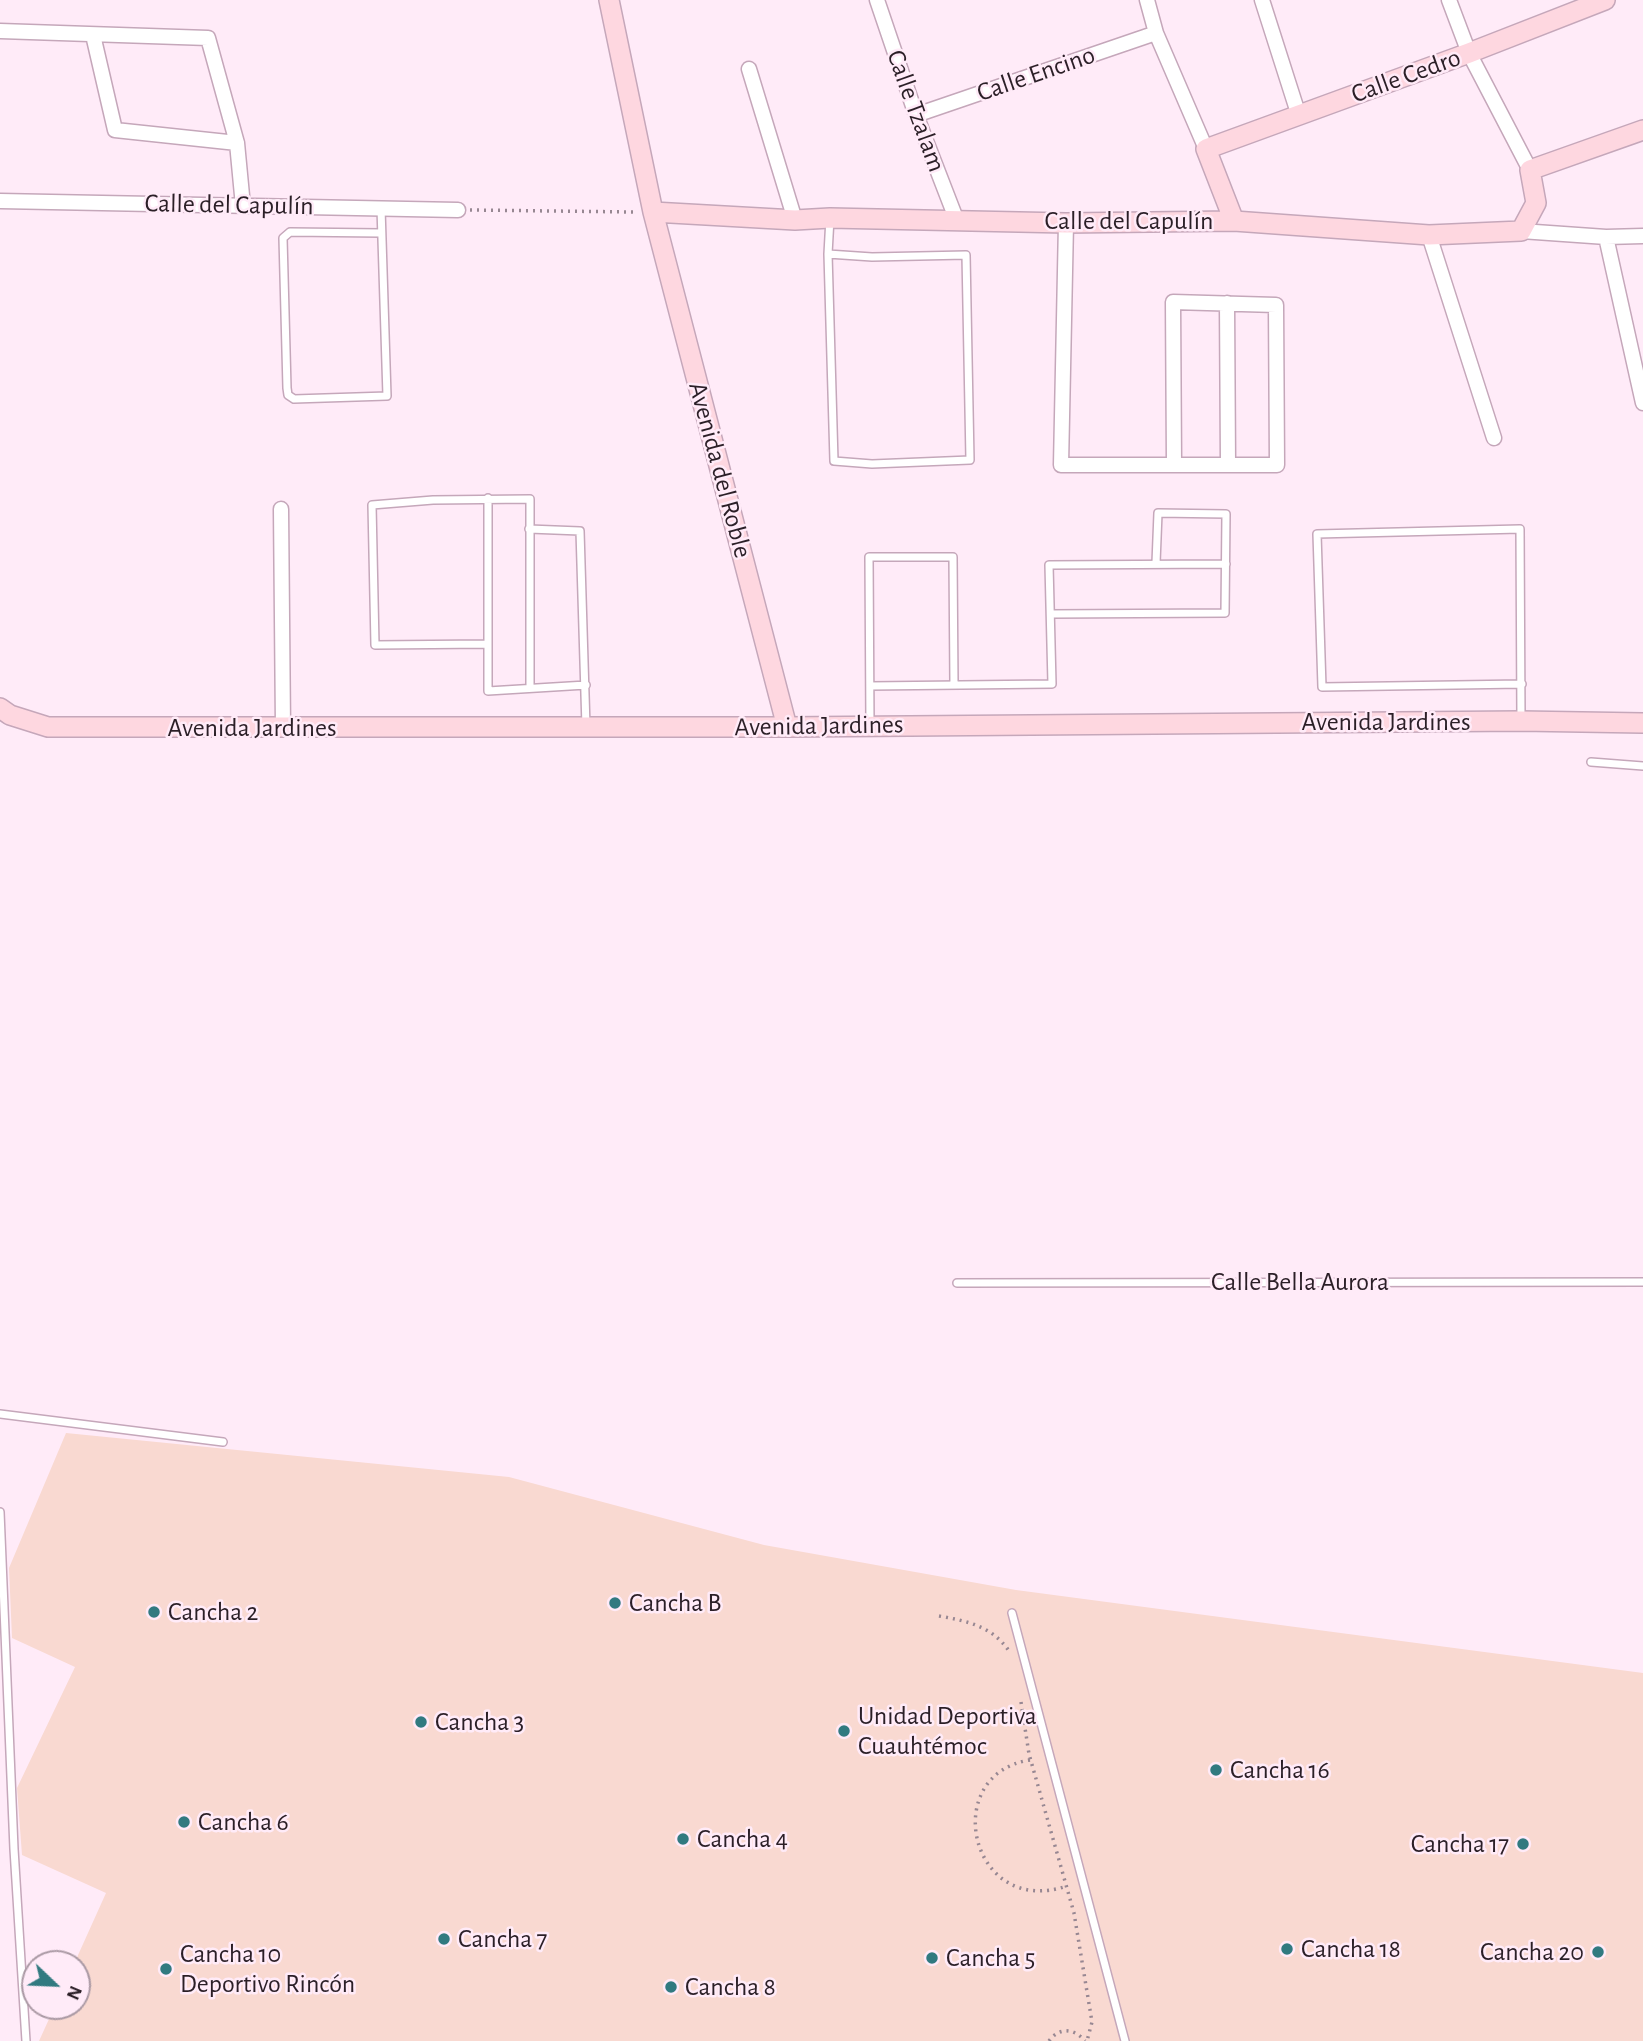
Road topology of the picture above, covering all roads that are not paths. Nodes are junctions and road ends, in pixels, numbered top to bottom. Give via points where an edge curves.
1 (609, 0) edge
2 (877, 0) edge
3 (1147, 0) edge
4 (1262, 0) edge
5 (1449, 0) edge
6 (1605, 0) edge
7 (0, 31) edge
8 (1156, 33) junction
9 (93, 35) junction
10 (1469, 53) junction
11 (749, 69) dead end
12 (916, 115) junction
13 (1299, 116) junction
14 (1642, 134) edge
15 (237, 142) junction
16 (1206, 149) junction
17 (1530, 170) junction
18 (0, 201) edge
19 (243, 206) junction
20 (381, 208) junction
21 (458, 210) road end
22 (653, 212) junction
23 (830, 218) junction
24 (795, 220) junction
25 (957, 221) junction
26 (1234, 221) junction
27 (1066, 223) junction
28 (1521, 231) junction
29 (381, 233) junction
30 (1429, 235) junction
31 (1643, 236) edge
32 (1606, 237) junction
33 (828, 254) junction
34 (1227, 303) junction
35 (1643, 403) edge
36 (1494, 438) dead end
37 (1174, 464) junction
38 (1228, 464) junction
39 (488, 498) junction
40 (281, 509) dead end
41 (529, 529) junction
42 (1156, 563) junction
43 (1226, 564) junction
44 (1051, 614) junction
45 (488, 644) junction
46 (1521, 684) junction
47 (586, 685) junction
48 (954, 685) junction
49 (870, 686) junction
50 (530, 688) junction
51 (0, 708) edge
52 (1521, 721) junction
53 (1643, 723) edge
54 (870, 726) junction
55 (586, 727) junction
56 (787, 727) junction
57 (283, 728) junction
58 (1591, 762) dead end
59 (1643, 766) edge
60 (1643, 1282) edge
61 (957, 1283) dead end
62 (0, 1414) edge
63 (223, 1442) dead end
64 (0, 1511) edge
65 (1012, 1613) dead end
66 (26, 2041) edge
67 (1125, 2041) edge

1 - 22 street, Avenida del Roble
2 - 12 street, Calle Tzalam
3 - 8 street
4 - 13 street
5 - 10 street
6 - 10 street, Calle Cedro
7 - 9 street
8 - 12 street, Calle Encino
8 - 16 street
9 - 15 street via 115,130
9 - 15 street via 208,38
10 - 13 street, Calle Cedro
10 - 17 street
11 - 24 street
12 - 25 street, Calle Tzalam
13 - 16 street, Calle Cedro
14 - 17 street
15 - 19 street
16 - 26 street
17 - 28 street via 1536,203
18 - 19 street, Calle del Capulín
19 - 20 street, Calle del Capulín
20 - 21 street, Calle del Capulín
20 - 29 lane
22 - 24 street, Calle del Capulín
22 - 56 street, Avenida del Roble
23 - 24 street, Calle del Capulín
23 - 25 street, Calle del Capulín
23 - 33 lane
25 - 27 street, Calle del Capulín
26 - 27 street, Calle del Capulín
26 - 30 street, Calle del Capulín
27 - 37 street via 1061,465
28 - 30 street, Calle del Capulín
28 - 32 street, Calle del Capulín
29 - 29 lane via 290,232 284,238 287,388 294,399 387,396
30 - 36 street
31 - 32 street, Calle del Capulín
32 - 35 street
33 - 33 lane via 967,255 970,460 834,461
34 - 37 street via 1173,302
34 - 38 street
34 - 38 street via 1276,305 1277,465
37 - 38 street
39 - 41 lane via 530,499
39 - 45 lane
39 - 45 lane via 372,505 374,645
40 - 57 street
41 - 47 lane via 580,531
41 - 50 lane
42 - 43 lane
42 - 43 lane via 1158,513 1226,514
42 - 44 lane via 1049,565
43 - 44 lane via 1225,613
44 - 48 lane via 1052,684
45 - 50 lane via 488,691
46 - 46 lane via 1520,529 1317,534 1322,687
46 - 52 lane
47 - 50 lane
47 - 55 lane
48 - 49 lane
48 - 49 lane via 953,557 869,557
49 - 54 lane
51 - 57 street, Avenida Jardines via 48,727
52 - 53 street, Avenida Jardines
52 - 54 street, Avenida Jardines
54 - 56 street, Avenida Jardines
55 - 56 street, Avenida Jardines
55 - 57 street, Avenida Jardines
58 - 59 lane
60 - 61 lane, Calle Bella Aurora
62 - 63 lane
64 - 66 lane
65 - 67 lane

